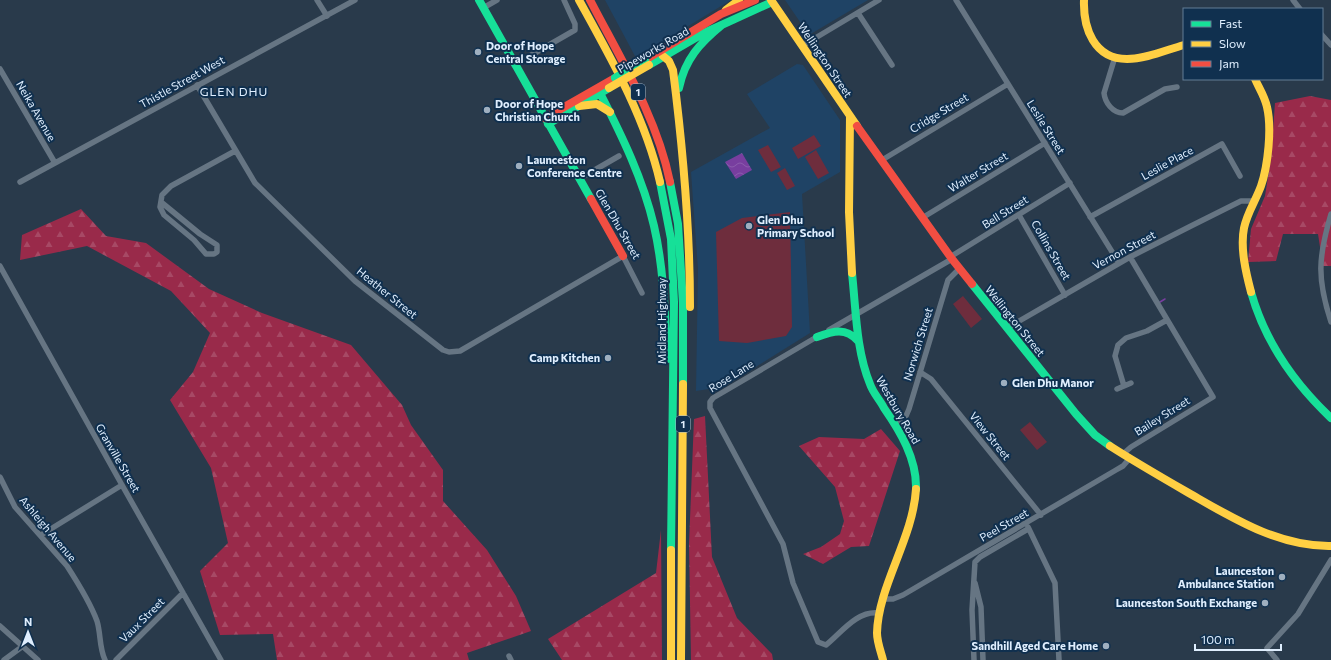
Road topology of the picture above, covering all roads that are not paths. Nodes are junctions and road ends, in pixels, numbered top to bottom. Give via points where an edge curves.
1 (317, 0) edge
2 (355, 0) edge
3 (479, 0) edge
4 (497, 0) edge
5 (564, 0) edge
6 (579, 0) edge
7 (590, 0) edge
8 (739, 0) edge
9 (755, 0) edge
10 (879, 0) edge
11 (956, 0) edge
12 (1084, 0) edge
13 (771, 1) edge
14 (483, 8) junction
15 (858, 13) junction
16 (719, 15) junction
17 (326, 16) junction
18 (722, 25) junction
19 (1323, 36) edge
20 (1183, 45) edge
21 (1331, 45) edge
22 (802, 46) junction
23 (663, 56) junction
24 (1115, 57) junction
25 (647, 62) junction
26 (514, 65) junction
27 (892, 65) dead end
28 (0, 68) edge
29 (1255, 80) edge
30 (1008, 84) junction
31 (198, 85) junction
32 (607, 86) junction
33 (1176, 87) dead end
34 (599, 90) junction
35 (579, 106) junction
36 (678, 108) junction
37 (611, 114) junction
38 (850, 116) junction
39 (547, 121) junction
40 (1045, 143) junction
41 (235, 151) junction
42 (619, 156) dead end
43 (882, 160) junction
44 (56, 163) junction
45 (1240, 176) dead end
46 (579, 179) junction
47 (20, 182) dead end
48 (1070, 183) junction
49 (1255, 201) junction
50 (161, 202) junction
51 (1331, 214) edge
52 (1019, 215) junction
53 (1090, 217) junction
54 (922, 218) junction
55 (623, 256) junction
56 (1130, 257) junction
57 (951, 258) junction
58 (1119, 263) junction
59 (0, 266) edge
60 (959, 269) junction
61 (642, 293) dead end
62 (1065, 295) junction
63 (856, 316) junction
64 (1167, 320) junction
65 (1331, 322) edge
66 (1007, 328) junction
67 (817, 336) junction
68 (859, 341) junction
69 (920, 372) junction
70 (1131, 383) dead end
71 (1124, 386) junction
72 (1117, 389) dead end
73 (1331, 418) edge
74 (896, 426) junction
75 (672, 447) junction
76 (1126, 456) junction
77 (682, 476) junction
78 (0, 477) edge
79 (122, 485) junction
80 (1041, 515) junction
81 (1027, 526) junction
82 (41, 535) junction
83 (1331, 546) edge
84 (1331, 560) edge
85 (974, 581) junction
86 (183, 593) junction
87 (884, 599) junction
88 (879, 613) junction
89 (0, 626) edge
90 (23, 646) junction
91 (4, 660) edge
92 (38, 660) edge
93 (104, 660) edge
94 (116, 660) edge
95 (221, 660) edge
96 (671, 660) edge
97 (681, 660) edge
98 (883, 660) edge
99 (974, 660) edge
100 (983, 660) edge
101 (1059, 660) edge
102 (1277, 660) edge

1 - 17 street
2 - 17 street, Thistle Street West
3 - 14 main road, Glen Dhu Street
4 - 14 street
5 - 26 street via 575,24 575,30
6 - 75 main road, Midland Highway / 1 via 637,112 655,161 664,198 673,287
7 - 77 main road, Midland Highway / 1 via 647,112 661,148 674,199 680,240 683,304
8 - 16 main road
9 - 16 main road, Pipeworks Road
10 - 15 street
11 - 30 street, Leslie Street
12 - 24 main road via 1084,20 1089,37 1099,49
13 - 18 main road, Pipeworks Road
13 - 22 main road, Wellington Street
14 - 26 main road, Glen Dhu Street
15 - 22 street
15 - 27 street
16 - 18 main road
16 - 25 main road, Pipeworks Road
17 - 31 street, Thistle Street West
18 - 23 main road, Pipeworks Road
18 - 36 main road via 700,42 688,59 680,80
19 - 21 street
20 - 24 main road via 1136,58
22 - 38 main road, Wellington Street
23 - 25 main road, Pipeworks Road
23 - 36 main road via 672,66
24 - 33 street via 1104,93 1112,109 1118,113 1123,113 1165,89
25 - 32 main road, Pipeworks Road, bridge
25 - 32 main road, Pipeworks Road, bridge via 615,78
26 - 39 main road, Glen Dhu Street
28 - 44 street, Neika Avenue
29 - 49 main road via 1269,115 1263,182
30 - 40 street, Leslie Street
30 - 43 street, Cridge Street
31 - 41 street, Heather Street
31 - 44 street, Thistle Street West
32 - 34 main road, Pipeworks Road
34 - 35 main road, Pipeworks Road
34 - 37 main road
34 - 39 main road, Pipeworks Road
35 - 37 main road via 597,104
35 - 39 main road, Pipeworks Road
36 - 77 main road via 690,257 688,394
37 - 75 main road via 638,173 650,210 658,248 663,289
38 - 43 main road, Wellington Street
38 - 63 main road, Westbury Road via 849,212
39 - 46 main road, Glen Dhu Street
40 - 48 street, Leslie Street
40 - 54 street, Walter Street
41 - 50 street via 171,186 162,195
41 - 55 street, Heather Street via 255,183 345,272 443,350 449,352 460,350
42 - 46 street
43 - 54 main road, Wellington Street
44 - 47 street, Thistle Street West
45 - 53 street, Leslie Place via 1222,144
46 - 55 main road, Glen Dhu Street
48 - 52 street, Bell Street
48 - 53 street, Leslie Street
49 - 56 street, Vernon Street via 1241,201
49 - 73 main road via 1246,221 1243,238 1246,268 1255,304 1268,336 1288,370 1304,391
50 - 50 street via 215,244 217,252 206,254 164,214 160,208
51 - 65 street via 1322,248 1320,271 1322,294
52 - 57 street, Bell Street
52 - 62 street, Collins Street
53 - 58 street, Leslie Street
54 - 57 main road, Wellington Street
55 - 61 street, Glen Dhu Street
56 - 58 street, Vernon Street
56 - 64 street
57 - 60 main road, Wellington Street
57 - 63 street, Rose Lane
58 - 62 street, Vernon Street
59 - 79 street, Granville Street
60 - 66 main road, Wellington Street
60 - 69 street, Norwich Street via 948,280
62 - 66 street, Vernon Street
63 - 67 street, Rose Lane
63 - 68 main road, Westbury Road
64 - 71 street via 1118,344 1115,356
64 - 76 street, Bailey Street via 1213,397 1130,447
66 - 76 main road, Wellington Street via 1076,414 1097,436
67 - 68 main road via 844,330 853,334
67 - 88 street, Rose Lane via 716,396 709,405 783,544 793,583 818,642 826,645 847,626 865,616
68 - 74 main road, Westbury Road via 865,374 870,386
69 - 74 street, Norwich Street via 907,414
69 - 80 street, View Street via 931,380
70 - 71 street
71 - 72 street
74 - 87 main road, Westbury Road via 911,455 916,491 910,524
75 - 96 main road, Midland Highway / 1
76 - 80 street, Peel Street via 1124,466
76 - 83 main road, Wellington Street via 1246,524 1303,544
77 - 97 main road, Midland Highway / 1
78 - 82 street, Ashleigh Avenue via 15,507
79 - 82 street
79 - 86 street, Granville Street
80 - 81 street, Peel Street
81 - 85 street via 977,559 974,565
81 - 87 street, Peel Street via 903,595
81 - 101 street via 1055,583
82 - 93 street, Ashleigh Avenue via 67,566 93,612
84 - 102 street via 1298,614 1267,648
85 - 99 street
85 - 100 street via 981,607
86 - 94 street, Vaux Street
86 - 95 street, Granville Street
87 - 88 main road, Westbury Road
88 - 98 main road, Westbury Road via 877,635
89 - 90 street
90 - 91 street
90 - 92 street

